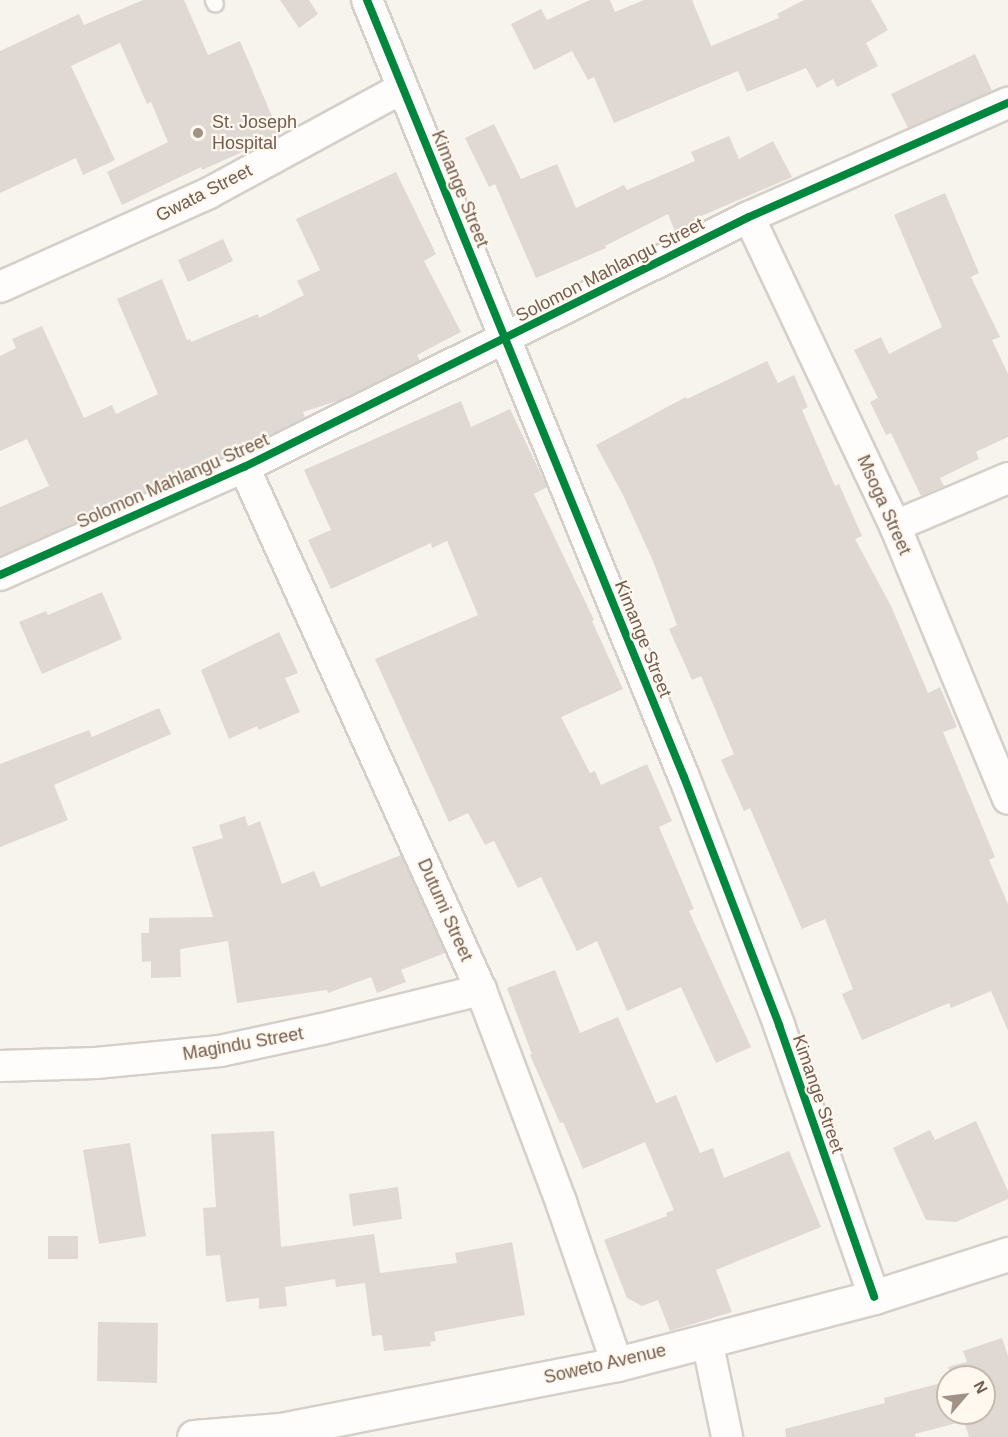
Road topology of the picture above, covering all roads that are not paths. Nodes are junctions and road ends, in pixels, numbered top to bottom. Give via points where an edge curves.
1 (367, 0) edge
2 (402, 88) junction
3 (1008, 103) edge
4 (749, 217) junction
5 (0, 286) edge
6 (505, 340) junction
7 (244, 467) junction
8 (1008, 478) edge
9 (895, 526) junction
10 (0, 575) edge
11 (1008, 799) edge
12 (481, 990) junction
13 (0, 1066) edge
14 (1008, 1254) edge
15 (874, 1297) junction
16 (707, 1340) junction
17 (617, 1364) junction
18 (194, 1437) edge
19 (727, 1437) edge

1 - 2 street, Kimange Street
2 - 5 street, Gwata Street via 209,193
2 - 6 street, Kimange Street
3 - 4 street, Solomon Mahlangu Street
4 - 6 street, Solomon Mahlangu Street
4 - 9 street, Msoga Street
6 - 7 street, Solomon Mahlangu Street
6 - 15 street, Kimange Street via 684,777 779,1025
7 - 10 street, Solomon Mahlangu Street
7 - 12 street, Dutumi Street
8 - 9 street
9 - 11 street, Msoga Street
12 - 13 street, Magindu Street via 220,1051 96,1063
12 - 17 street, Dutumi Street
14 - 15 street, Soweto Avenue
15 - 16 street, Soweto Avenue
16 - 17 street, Soweto Avenue
16 - 19 street
17 - 18 street, Soweto Avenue via 281,1430

